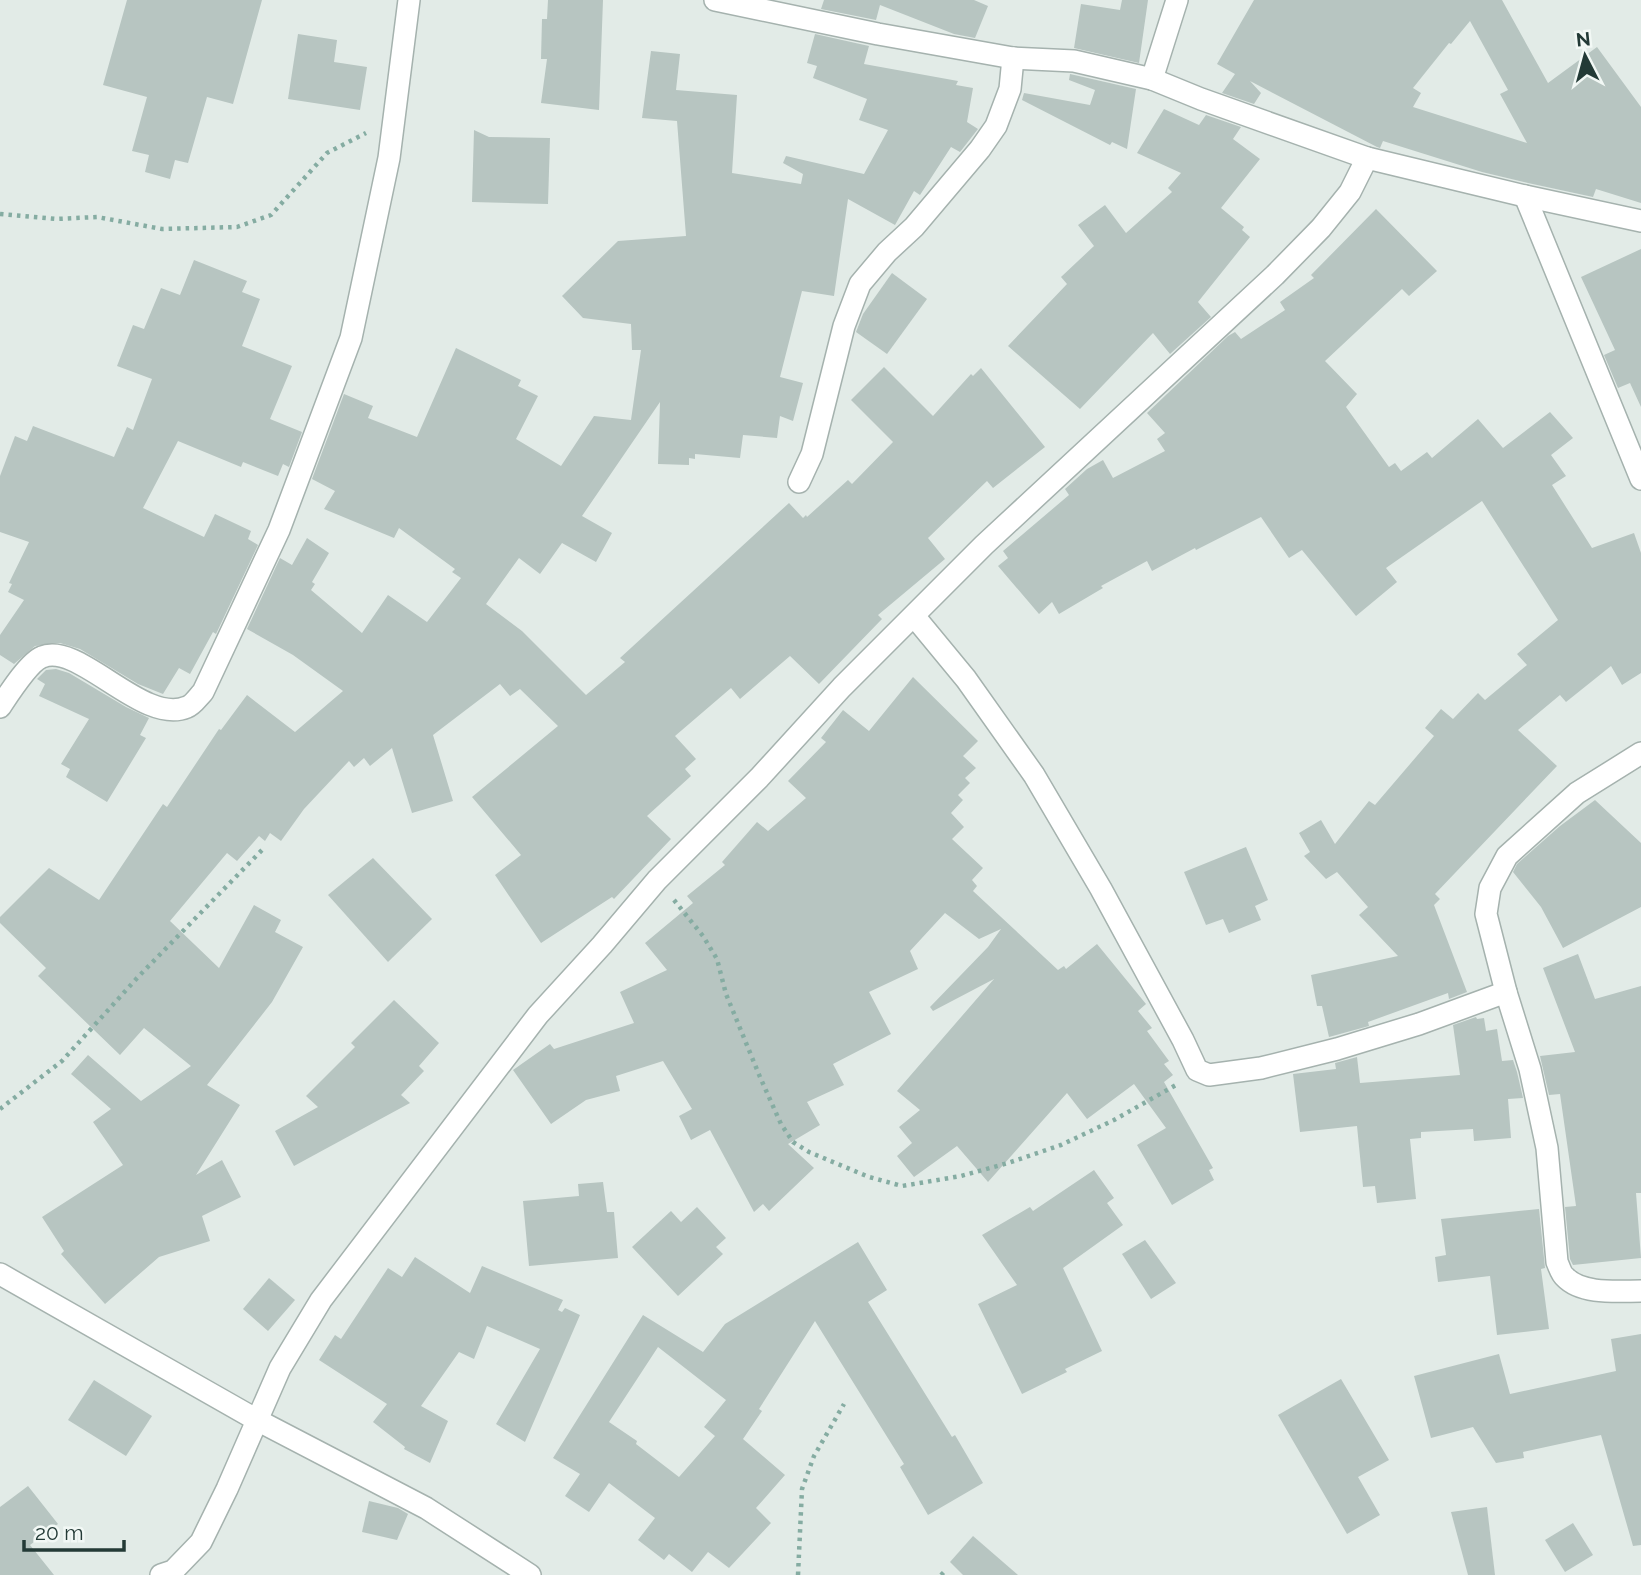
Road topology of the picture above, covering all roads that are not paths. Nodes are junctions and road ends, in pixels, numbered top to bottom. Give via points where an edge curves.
1 (409, 0) edge
2 (715, 0) edge
3 (1177, 0) edge
4 (759, 5) edge
5 (1013, 58) junction
6 (1152, 79) junction
7 (1367, 158) junction
8 (1525, 196) junction
9 (1641, 221) edge
10 (1641, 479) edge
11 (799, 482) dead end
12 (914, 616) junction
13 (0, 707) edge
14 (1641, 753) edge
15 (1506, 992) junction
16 (0, 1275) edge
17 (1641, 1291) edge
18 (257, 1420) junction
19 (161, 1575) edge
20 (530, 1575) edge

1 - 13 street via 389,158 351,338 279,530 203,692 190,707 169,710 123,691 79,664 57,656 42,657
2 - 4 street
3 - 6 street
4 - 5 street
5 - 6 street via 1074,61
5 - 11 street via 1010,89 996,126 860,285 844,326 812,454
6 - 7 street
7 - 8 street
7 - 12 street via 1350,192 1303,247
8 - 9 street
8 - 10 street
12 - 15 street via 966,679 1034,775 1121,925 1196,1070 1209,1075 1261,1068 1419,1024
12 - 18 street via 657,880 538,1015 329,1289 280,1368
14 - 15 street via 1577,793 1507,856 1490,888 1486,914
15 - 17 street via 1530,1069 1547,1148 1557,1262 1565,1278 1583,1287
16 - 18 street
18 - 19 street via 201,1542 173,1571
18 - 20 street via 426,1508

